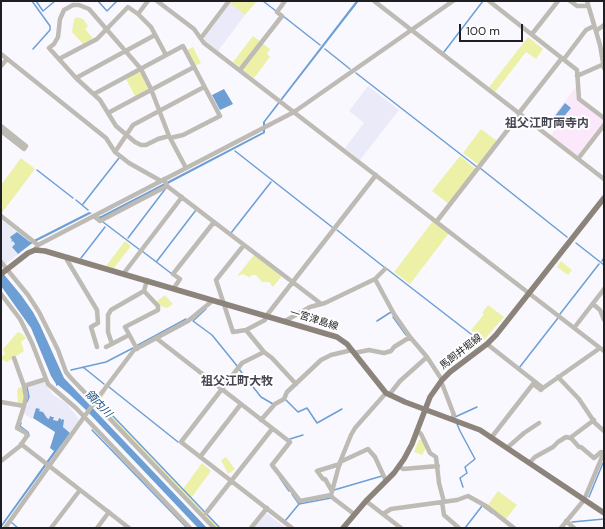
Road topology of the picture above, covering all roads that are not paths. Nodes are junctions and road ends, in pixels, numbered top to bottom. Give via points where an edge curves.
1 (148, 1) edge
2 (157, 1) edge
3 (229, 1) edge
4 (285, 1) edge
5 (374, 1) edge
6 (453, 1) edge
7 (489, 1) edge
8 (558, 1) edge
9 (570, 1) edge
10 (587, 3) edge
11 (138, 14) junction
12 (604, 25) edge
13 (594, 26) junction
14 (106, 29) junction
15 (412, 30) junction
16 (596, 31) junction
17 (532, 34) junction
18 (155, 35) junction
19 (201, 38) junction
20 (125, 51) junction
21 (603, 52) edge
22 (1, 54) edge
23 (166, 55) junction
24 (563, 58) junction
25 (7, 59) junction
26 (59, 59) junction
27 (604, 64) edge
28 (1, 66) edge
29 (194, 67) junction
30 (604, 68) edge
31 (141, 69) junction
32 (240, 70) junction
33 (577, 76) junction
34 (76, 78) junction
35 (204, 87) junction
36 (151, 89) junction
37 (94, 94) junction
38 (160, 111) junction
39 (294, 112) junction
40 (108, 113) junction
41 (520, 113) junction
42 (604, 118) edge
43 (604, 125) edge
44 (1, 126) edge
45 (1, 131) edge
46 (126, 136) junction
47 (169, 137) junction
48 (115, 152) junction
49 (578, 159) junction
50 (186, 168) junction
51 (376, 174) junction
52 (604, 179) edge
53 (165, 182) junction
54 (182, 197) junction
55 (604, 198) edge
56 (1, 216) edge
57 (94, 216) junction
58 (436, 221) junction
59 (214, 222) junction
60 (35, 245) junction
61 (244, 245) junction
62 (68, 257) junction
63 (1, 262) edge
64 (7, 269) junction
65 (385, 269) dead end
66 (124, 273) junction
67 (1, 274) edge
68 (375, 279) junction
69 (147, 280) junction
70 (292, 283) junction
71 (174, 288) junction
72 (604, 289) edge
73 (144, 292) junction
74 (529, 293) junction
75 (1, 294) edge
76 (211, 300) junction
77 (224, 303) junction
78 (320, 303) junction
79 (592, 304) junction
80 (267, 315) junction
81 (604, 320) edge
82 (285, 321) junction
83 (574, 328) junction
84 (246, 330) junction
85 (129, 334) junction
86 (410, 337) junction
87 (156, 338) junction
88 (112, 344) junction
89 (487, 344) junction
90 (97, 347) dead end
91 (106, 347) dead end
92 (137, 349) junction
93 (602, 349) edge
94 (353, 351) junction
95 (264, 352) junction
96 (427, 357) junction
97 (14, 358) dead end
98 (558, 376) junction
99 (46, 379) junction
100 (441, 381) junction
101 (296, 384) junction
102 (24, 386) junction
103 (543, 388) junction
104 (221, 389) junction
105 (388, 394) junction
106 (94, 402) junction
107 (1, 404) edge
108 (241, 404) junction
109 (24, 406) junction
110 (425, 409) junction
111 (84, 417) junction
112 (452, 419) junction
113 (261, 420) junction
114 (594, 420) junction
115 (539, 423) dead end
116 (272, 429) junction
117 (417, 430) junction
118 (604, 431) edge
119 (491, 438) junction
120 (571, 438) junction
121 (21, 444) junction
122 (507, 448) junction
123 (604, 453) edge
124 (200, 457) junction
125 (1, 461) edge
126 (340, 463) junction
127 (529, 463) junction
128 (48, 465) junction
129 (399, 466) junction
130 (438, 466) junction
131 (231, 481) junction
132 (386, 481) junction
133 (80, 490) junction
134 (332, 493) junction
135 (584, 500) junction
136 (366, 501) junction
137 (443, 502) junction
138 (267, 508) junction
139 (109, 512) junction
140 (206, 513) dead end
141 (604, 513) edge
142 (354, 514) junction
143 (383, 514) junction
144 (568, 522) junction
145 (5, 528) edge
146 (51, 528) edge
147 (96, 528) edge
148 (129, 528) edge
149 (190, 528) edge
150 (214, 528) edge
151 (251, 528) edge
152 (292, 528) edge
153 (343, 528) edge
154 (400, 528) edge
155 (459, 528) edge
156 (514, 528) edge
157 (561, 528) edge
158 (574, 528) edge

1 - 11 street
2 - 19 street via 194,29
3 - 19 street
4 - 32 street via 277,12 282,16
5 - 15 street
6 - 15 street
7 - 17 street
8 - 17 street
9 - 10 street via 577,6
10 - 13 street
11 - 14 street via 128,7
11 - 18 street
12 - 16 street
13 - 16 street
13 - 24 street via 586,30
14 - 20 street
14 - 26 street via 97,39
14 - 26 street via 85,7 79,4 68,8 62,14 57,40 49,48
15 - 39 street
15 - 41 street
16 - 21 street
17 - 24 street
18 - 20 street
18 - 23 street
19 - 32 street
20 - 31 street
20 - 34 street
21 - 27 street
22 - 25 street
23 - 29 street via 183,46
23 - 31 street
24 - 33 street via 577,70
24 - 41 street
25 - 28 street
25 - 48 street via 106,138
26 - 34 street
27 - 30 street
27 - 33 street
29 - 35 street
29 - 36 street
31 - 36 street
31 - 37 street
32 - 39 street
33 - 42 street via 579,99
34 - 37 street
35 - 38 street
35 - 47 street via 220,116 183,135
36 - 38 street
36 - 40 street
37 - 40 street
38 - 46 street via 133,125
38 - 47 street
39 - 50 street
39 - 51 street
40 - 46 street
41 - 49 street
41 - 58 street
43 - 49 street
44 - 45 street via 26,146 24,149
46 - 47 street via 141,145
46 - 48 street
47 - 50 street
48 - 53 street
49 - 52 street
50 - 53 street
51 - 58 street
51 - 70 street
53 - 54 street
53 - 57 street
53 - 57 street via 100,221
54 - 59 street
54 - 66 street
55 - 74 main road, 馬飼井堀線
56 - 60 street
57 - 60 street
58 - 74 street
59 - 61 street
59 - 71 street via 173,274 180,278
60 - 62 main road, 一宮津島線 via 45,251
60 - 64 main road
61 - 70 street
61 - 77 street via 216,280
62 - 66 main road, 一宮津島線
62 - 90 street via 67,260 97,310 98,323 91,327
63 - 64 street
64 - 67 main road
64 - 106 street via 39,312 66,372
65 - 68 street
66 - 69 main road, 一宮津島線
68 - 78 street
68 - 86 street
69 - 71 main road, 一宮津島線
69 - 73 street
70 - 78 street
70 - 80 street
71 - 76 main road, 一宮津島線
72 - 79 street
73 - 85 street via 158,306 158,310 125,327
73 - 88 street via 111,310 108,316 108,332
74 - 83 street
74 - 89 main road, 馬飼井堀線
75 - 99 street via 20,319
76 - 77 main road, 一宮津島線
76 - 87 street via 188,321
77 - 80 main road, 一宮津島線
77 - 84 street via 234,332
78 - 82 street
79 - 81 street via 600,310
79 - 83 street
80 - 82 main road, 一宮津島線
80 - 84 street via 265,320
82 - 94 main road, 一宮津島線 via 342,339
83 - 93 street
84 - 95 street
85 - 88 street
85 - 92 street
86 - 94 street via 394,347 391,352
86 - 96 street
87 - 92 street
87 - 104 street
88 - 91 street
89 - 100 main road, 馬飼井堀線
89 - 103 street
92 - 106 street
93 - 98 street
94 - 101 street via 331,355 321,360
94 - 105 main road, 一宮津島線
95 - 101 street via 278,363
95 - 104 street via 242,363
96 - 100 street
96 - 105 street
97 - 102 street
98 - 103 street
98 - 114 street
99 - 102 street
99 - 111 street via 52,388
100 - 110 main road, 馬飼井堀線
100 - 112 street via 454,415
101 - 113 street
102 - 109 street
103 - 119 street via 541,390 533,384
104 - 108 street
104 - 124 street via 181,442
105 - 110 main road
105 - 126 street via 355,428
106 - 111 street
106 - 150 street
107 - 109 street
108 - 113 street
108 - 124 street
109 - 121 street via 17,428 27,436
110 - 112 main road
110 - 117 main road, 馬飼井堀線
111 - 128 street
111 - 149 street
112 - 119 main road via 480,430
113 - 116 street
114 - 118 street
114 - 120 street
115 - 122 street
116 - 131 street
116 - 134 street via 290,442 272,465 300,501
117 - 129 main road, 馬飼井堀線
117 - 130 street via 430,453 436,457
119 - 122 main road
120 - 123 street via 594,458 601,452
120 - 127 street via 566,437
121 - 125 street
121 - 128 street
122 - 127 main road
123 - 135 street
124 - 131 street
126 - 132 street via 368,449 375,457
126 - 134 street
126 - 134 street via 317,471 323,480 325,479
127 - 135 main road
128 - 133 street
128 - 145 street
129 - 130 street via 403,469
129 - 132 main road, 馬飼井堀線
130 - 137 street
131 - 138 street
131 - 140 street
132 - 136 main road, 馬飼井堀線
133 - 139 street
133 - 146 street
134 - 142 street via 333,498
135 - 141 main road
135 - 144 street
136 - 142 main road, 馬飼井堀線
136 - 143 street
137 - 143 street via 391,509
137 - 155 street via 444,515
137 - 156 street via 468,496 486,506
138 - 151 street
138 - 152 street
139 - 147 street
139 - 148 street
142 - 153 main road, 馬飼井堀線
143 - 154 street
144 - 157 street
144 - 158 street

